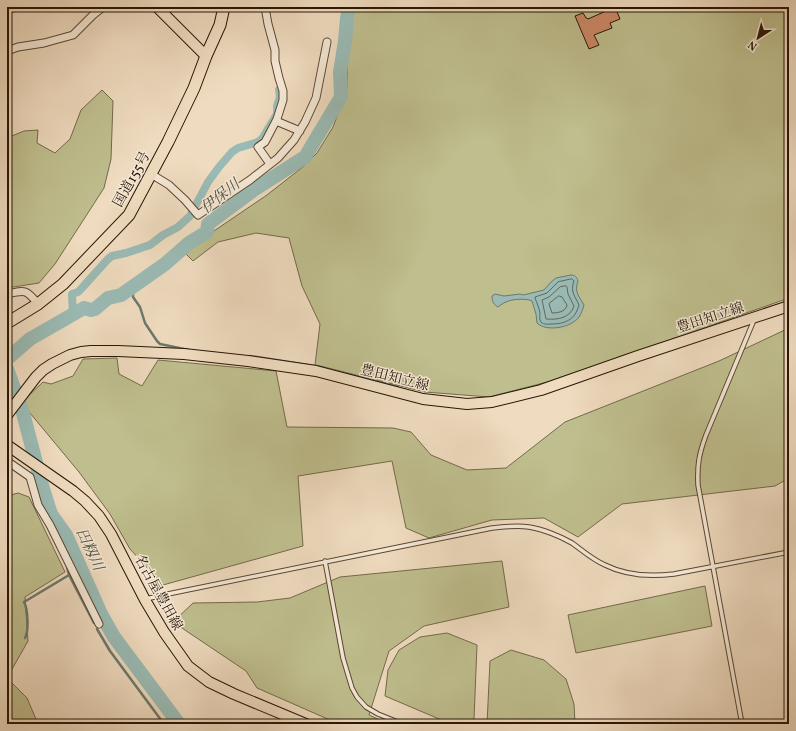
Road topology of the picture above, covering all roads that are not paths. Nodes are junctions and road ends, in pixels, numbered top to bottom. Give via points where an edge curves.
1 (7, 7) edge
2 (24, 7) edge
3 (103, 7) edge
4 (157, 7) edge
5 (224, 7) edge
6 (265, 7) edge
7 (327, 42) dead end
8 (7, 51) edge
9 (206, 56) junction
10 (276, 121) junction
11 (300, 131) junction
12 (270, 164) junction
13 (151, 174) junction
14 (7, 294) edge
15 (38, 304) junction
16 (789, 306) edge
17 (755, 317) junction
18 (7, 323) edge
19 (7, 415) edge
20 (7, 445) edge
21 (7, 461) edge
22 (789, 552) edge
23 (325, 561) junction
24 (713, 567) junction
25 (145, 600) junction
26 (99, 624) dead end
27 (306, 724) edge
28 (403, 724) edge
29 (742, 724) edge

1 - 2 street
3 - 8 street via 74,35 44,43 18,46
4 - 9 main road
5 - 9 highway, 国道155号 via 220,25
6 - 10 street via 283,91 283,100
7 - 11 street via 316,98
9 - 13 highway, 国道155号 via 194,88
10 - 11 street
10 - 12 street via 265,142 258,147
11 - 12 street
12 - 13 street via 198,215 169,185
13 - 15 highway, 国道155号 via 129,215 63,284
14 - 15 street via 26,292
15 - 18 highway, 国道155号
16 - 17 main road, 豊田知立線
17 - 19 main road, 豊田知立線 via 541,390 492,402 468,404 423,399 316,371 248,361 184,354 81,352 58,360 43,370
17 - 24 lane via 700,451 698,485
20 - 25 main road, 名古屋豊田線 via 70,489 92,508 108,530
21 - 26 street via 30,477 38,505
22 - 24 lane
23 - 24 lane via 492,528 514,526 528,527 555,535 604,565 628,573 656,576
23 - 25 lane
23 - 28 lane via 343,658 352,688 366,706
24 - 29 lane
25 - 27 main road, 名古屋豊田線 via 172,644 188,666 197,673 234,694

